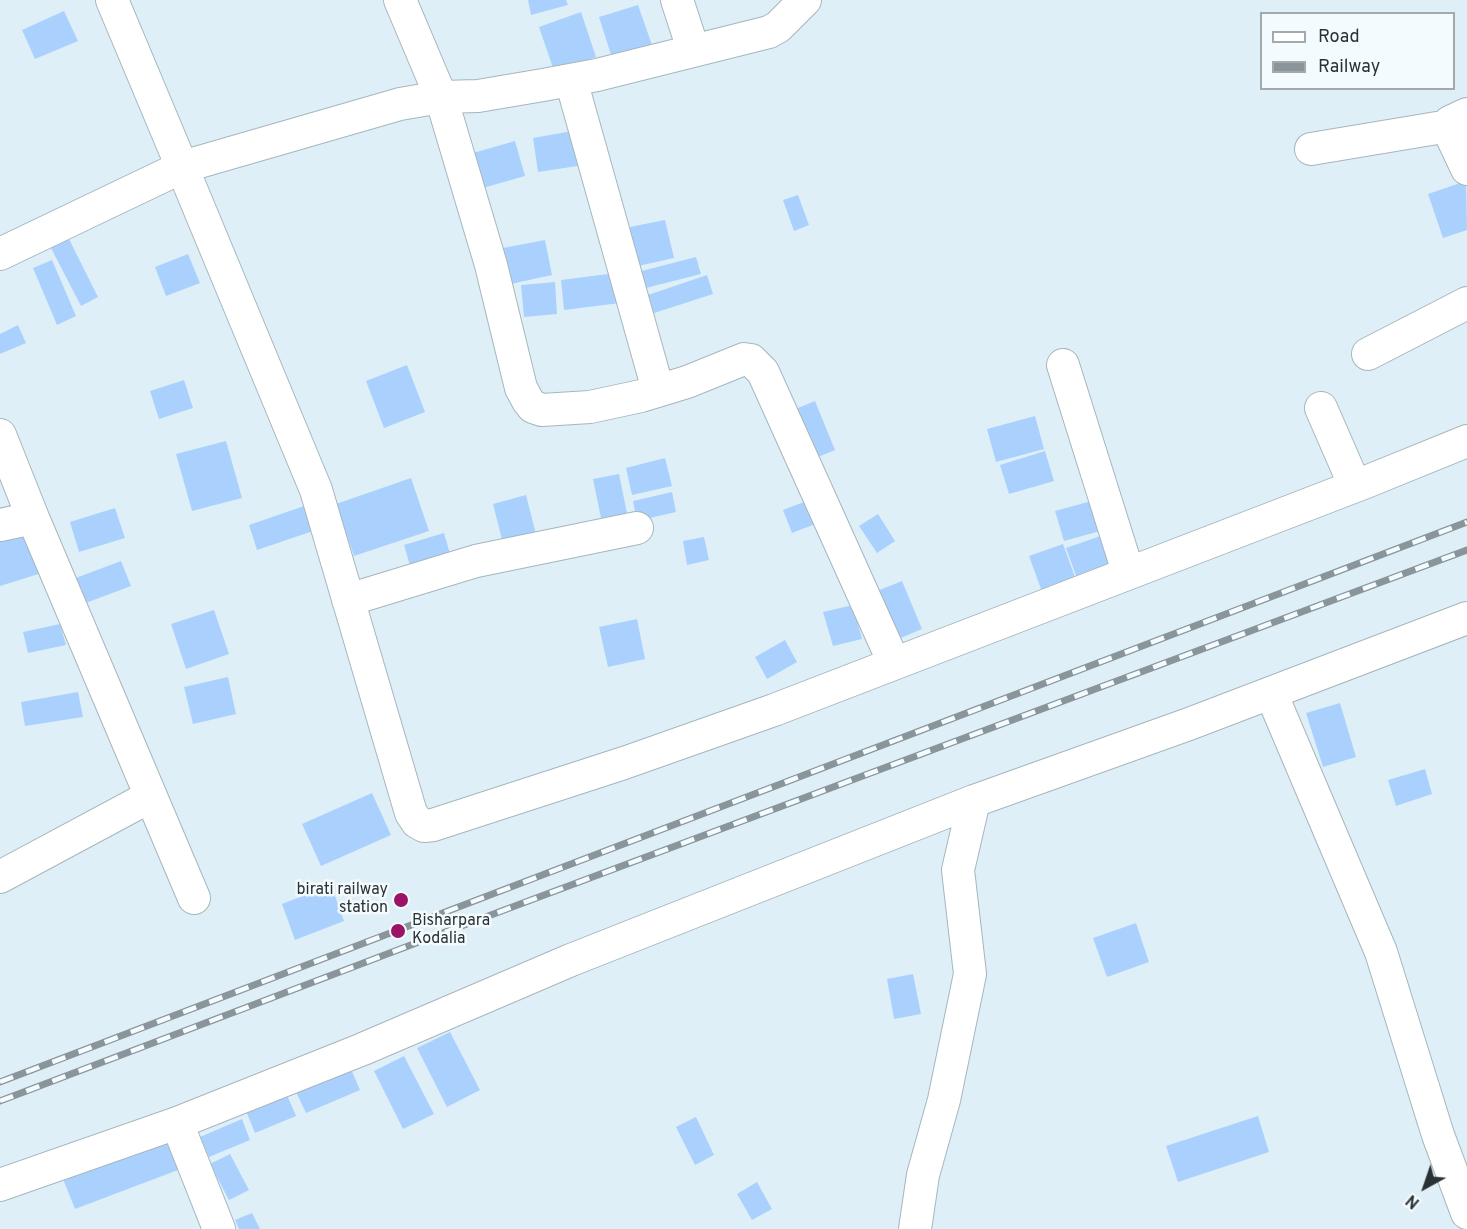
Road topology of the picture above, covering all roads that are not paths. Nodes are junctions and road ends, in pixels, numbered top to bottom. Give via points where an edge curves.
1 (112, 0) edge
2 (400, 0) edge
3 (677, 0) edge
4 (805, 0) edge
5 (693, 49) junction
6 (571, 80) junction
7 (441, 97) junction
8 (1458, 120) edge
9 (1311, 149) dead end
10 (182, 166) junction
11 (1467, 170) edge
12 (0, 254) edge
13 (1467, 303) edge
14 (1368, 354) dead end
15 (1063, 364) dead end
16 (658, 390) junction
17 (1320, 408) dead end
18 (0, 435) edge
19 (1467, 441) edge
20 (1355, 486) junction
21 (33, 518) junction
22 (0, 525) edge
23 (637, 528) dead end
24 (1128, 572) junction
25 (348, 600) junction
26 (1467, 618) edge
27 (894, 663) junction
28 (1271, 693) junction
29 (151, 796) junction
30 (974, 801) junction
31 (0, 877) edge
32 (194, 898) dead end
33 (177, 1123) junction
34 (0, 1185) edge
35 (1467, 1213) edge
36 (219, 1229) edge
37 (915, 1229) edge

1 - 10 street
2 - 7 street
3 - 5 street
4 - 5 street via 769,32
5 - 6 street
6 - 7 street via 478,96
6 - 16 street
7 - 10 street via 400,104
7 - 16 street via 491,265 521,388 528,401 542,410 590,407
8 - 9 street
8 - 11 street via 1449,131
10 - 12 street
10 - 25 street via 316,490
13 - 14 street
15 - 24 street
16 - 27 street via 744,359 758,365
17 - 20 street
18 - 21 street
19 - 20 street
20 - 24 street
21 - 22 street
21 - 29 street
23 - 25 street via 476,561
24 - 27 street
25 - 27 street via 411,813 424,826 624,763
26 - 28 street
28 - 30 street
28 - 35 street via 1381,952 1438,1135
29 - 31 street
29 - 32 street
30 - 33 street via 571,960
30 - 37 street via 958,870 970,974 944,1100 923,1175
33 - 34 street
33 - 36 street

